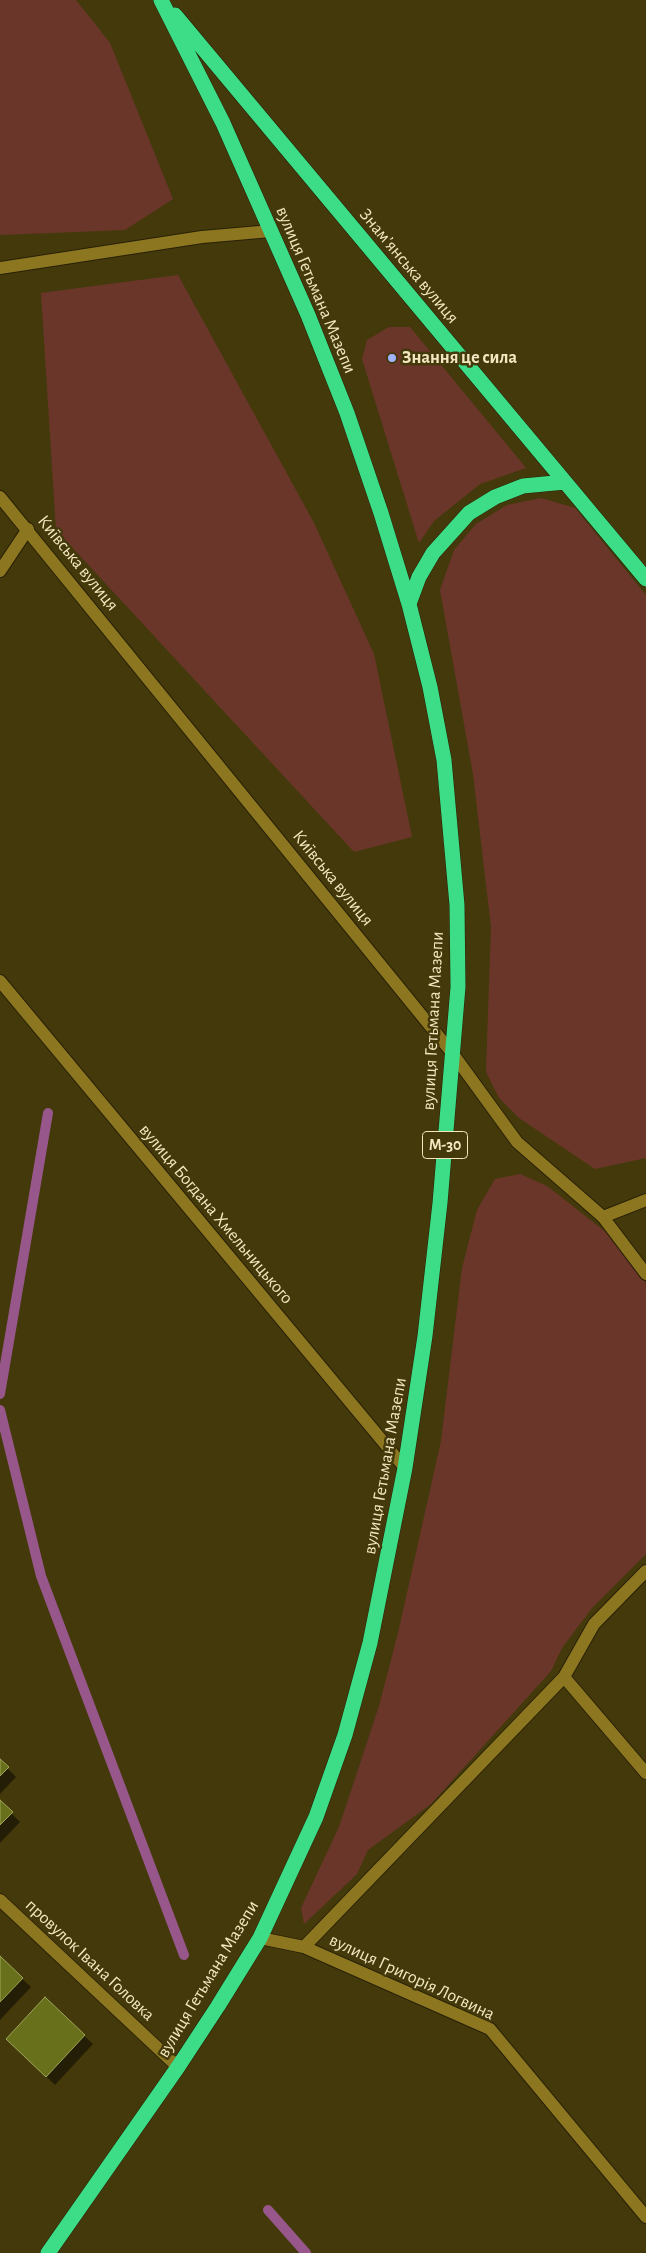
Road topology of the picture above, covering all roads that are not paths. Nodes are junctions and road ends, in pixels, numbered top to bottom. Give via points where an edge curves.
1 (162, 0) edge
2 (271, 231) junction
3 (0, 268) edge
4 (565, 482) junction
5 (0, 497) edge
6 (28, 529) junction
7 (0, 571) edge
8 (646, 579) edge
9 (409, 604) junction
10 (0, 982) edge
11 (452, 1054) junction
12 (646, 1200) edge
13 (603, 1218) junction
14 (646, 1274) edge
15 (405, 1468) junction
16 (646, 1571) edge
17 (564, 1677) junction
18 (646, 1773) edge
19 (0, 1900) edge
20 (260, 1938) junction
21 (304, 1947) junction
22 (178, 2067) junction
23 (646, 2217) edge
24 (48, 2253) edge

1 - 2 highway, вулиця Гетьмана Мазепи / М-30 via 223,123
1 - 4 highway, Знамʼянська вулиця
2 - 3 street via 202,237
2 - 9 highway, вулиця Гетьмана Мазепи / М-30 via 347,413
4 - 8 highway, Знамʼянська вулиця
4 - 9 highway via 523,486 495,496 470,513 433,553
5 - 6 street, Київська вулиця
6 - 7 street
6 - 11 street, Київська вулиця
9 - 11 highway, вулиця Гетьмана Мазепи / М-30 via 444,760 451,829 457,905 458,987
10 - 15 street, вулиця Богдана Хмельницького
11 - 13 street, Київська вулиця via 517,1142
11 - 15 highway, вулиця Гетьмана Мазепи / М-30 via 440,1204
12 - 13 street
13 - 14 street, Київська вулиця
15 - 20 highway, вулиця Гетьмана Мазепи / М-30 via 370,1643 345,1735 316,1817
16 - 17 street via 594,1624
17 - 18 street
17 - 21 street
19 - 22 street, провулок Івана Головка
20 - 21 street, вулиця Григорія Логвина
20 - 22 highway, вулиця Гетьмана Мазепи / М-30
21 - 23 street, вулиця Григорія Логвина via 490,2029
22 - 24 highway, вулиця Гетьмана Мазепи / М-30

